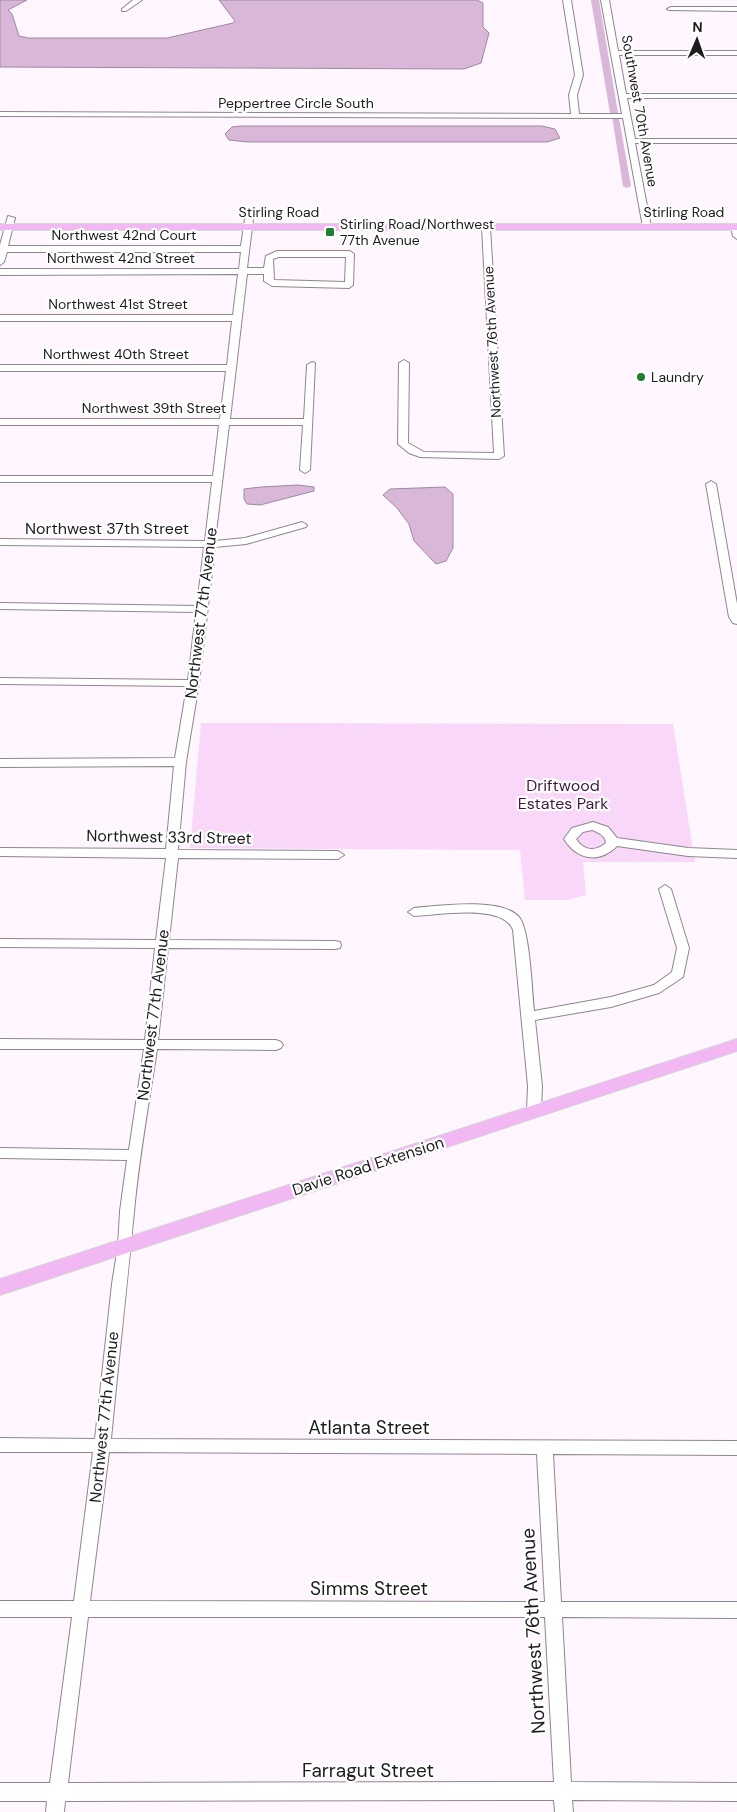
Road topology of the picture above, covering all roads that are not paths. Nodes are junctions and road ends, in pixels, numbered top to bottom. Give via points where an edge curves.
1 (138, 0) edge
2 (567, 0) edge
3 (605, 0) edge
4 (671, 9) dead end
5 (737, 9) edge
6 (124, 10) dead end
7 (615, 53) junction
8 (737, 53) edge
9 (623, 96) junction
10 (737, 96) edge
11 (0, 114) edge
12 (627, 114) junction
13 (575, 115) junction
14 (632, 141) junction
15 (737, 141) edge
16 (5, 223) edge
17 (248, 223) junction
18 (646, 223) junction
19 (486, 227) junction
20 (737, 227) edge
21 (245, 249) junction
22 (1, 256) edge
23 (242, 271) junction
24 (268, 271) junction
25 (0, 272) edge
26 (0, 318) edge
27 (237, 318) junction
28 (404, 363) dead end
29 (312, 365) dead end
30 (0, 368) edge
31 (231, 368) junction
32 (0, 422) edge
33 (225, 422) junction
34 (309, 422) junction
35 (304, 470) dead end
36 (0, 479) edge
37 (217, 480) junction
38 (711, 484) dead end
39 (302, 525) dead end
40 (0, 542) edge
41 (209, 543) junction
42 (0, 606) edge
43 (202, 609) junction
44 (737, 621) edge
45 (0, 681) edge
46 (193, 683) junction
47 (180, 762) junction
48 (0, 763) edge
49 (612, 841) dead end
50 (0, 852) edge
51 (172, 854) junction
52 (737, 854) edge
53 (338, 855) dead end
54 (665, 889) dead end
55 (414, 912) dead end
56 (0, 943) edge
57 (162, 945) junction
58 (335, 945) dead end
59 (528, 1017) junction
60 (0, 1044) edge
61 (151, 1045) junction
62 (276, 1045) dead end
63 (737, 1045) edge
64 (534, 1111) junction
65 (0, 1153) edge
66 (134, 1155) junction
67 (126, 1246) junction
68 (0, 1288) edge
69 (0, 1445) edge
70 (102, 1445) junction
71 (545, 1448) junction
72 (737, 1448) edge
73 (0, 1609) edge
74 (82, 1609) junction
75 (554, 1610) junction
76 (737, 1610) edge
77 (563, 1791) junction
78 (0, 1792) edge
79 (58, 1792) junction
80 (737, 1792) edge
81 (55, 1812) edge
82 (564, 1812) edge

1 - 6 street
2 - 13 street via 579,75 574,95
3 - 7 street, Southwest 70th Avenue
4 - 5 street
7 - 8 street
7 - 9 street, Southwest 70th Avenue
9 - 10 street
9 - 12 street, Southwest 70th Avenue
11 - 13 street, Peppertree Circle South
12 - 13 street, Peppertree Circle South
12 - 14 street, Southwest 70th Avenue
14 - 15 street
14 - 18 street, Southwest 70th Avenue
16 - 17 main road, Stirling Road
16 - 22 street
17 - 18 main road, Stirling Road
17 - 19 main road, Stirling Road
17 - 21 street, Northwest 77th Avenue
18 - 19 main road, Stirling Road
18 - 20 main road, Stirling Road
19 - 28 street, Northwest 76th Avenue via 498,456 423,455 403,444
21 - 22 street, Northwest 42nd Court
21 - 23 street, Northwest 77th Avenue
23 - 24 street, Northwest 42nd Street
23 - 25 street, Northwest 42nd Street
23 - 27 street, Northwest 77th Avenue
24 - 24 street via 268,282 272,283 349,285 350,254 277,254 269,258
26 - 27 street, Northwest 41st Street
27 - 31 street, Northwest 77th Avenue
29 - 34 street
30 - 31 street, Northwest 40th Street
31 - 33 street, Northwest 77th Avenue
32 - 33 street, Northwest 39th Street
33 - 34 street, Northwest 39th Street
33 - 37 street, Northwest 77th Avenue
34 - 35 street
36 - 37 street
37 - 41 street, Northwest 77th Avenue
38 - 44 street
39 - 41 street, Northwest 37th Street via 246,542
40 - 41 street, Northwest 37th Street
41 - 43 street, Northwest 77th Avenue
42 - 43 street
43 - 46 street, Northwest 77th Avenue
45 - 46 street
46 - 47 street, Northwest 77th Avenue
47 - 48 street
47 - 51 street, Northwest 77th Avenue
49 - 52 street via 688,852
50 - 51 street, Northwest 33rd Street
51 - 53 street, Northwest 33rd Street
51 - 57 street, Northwest 77th Avenue
54 - 59 street via 683,948 678,974 659,988 611,1002
55 - 59 street via 495,910 514,918 520,930
56 - 57 street
57 - 58 street
57 - 61 street, Northwest 77th Avenue
59 - 64 street via 535,1086
60 - 61 street
61 - 62 street
61 - 66 street, Northwest 77th Avenue
63 - 64 main road, Davie Road Extension
64 - 67 main road, Davie Road Extension
65 - 66 street
66 - 67 street, Northwest 77th Avenue
67 - 68 main road, Davie Road Extension
67 - 70 street, Northwest 77th Avenue
69 - 70 street, Atlanta Street
70 - 71 street, Atlanta Street
70 - 74 street, Northwest 77th Avenue
71 - 72 street, Atlanta Street
71 - 75 street, Northwest 76th Avenue
73 - 74 street, Simms Street
74 - 75 street, Simms Street
74 - 79 street, Northwest 77th Avenue
75 - 76 street, Simms Street
75 - 77 street, Northwest 76th Avenue
77 - 79 street, Farragut Street
77 - 80 street, Farragut Street
77 - 82 street, Northwest 76th Avenue
78 - 79 street, Farragut Street
79 - 81 street, Northwest 77th Avenue

